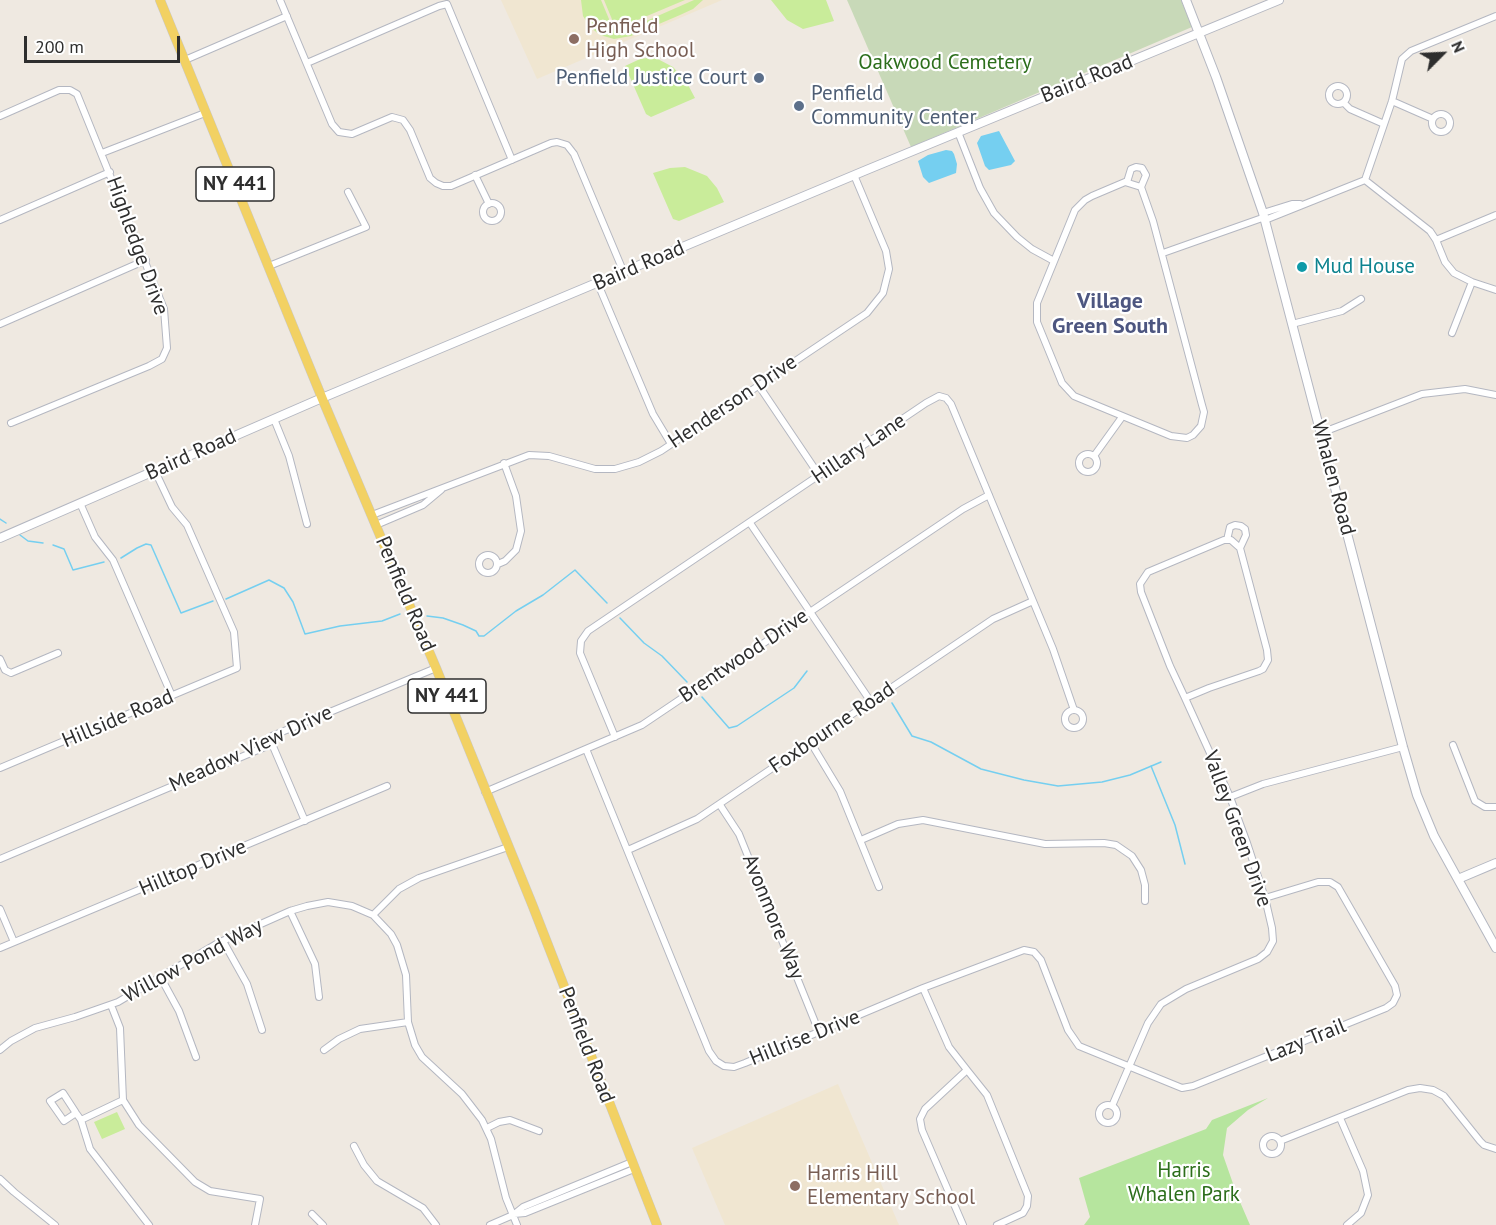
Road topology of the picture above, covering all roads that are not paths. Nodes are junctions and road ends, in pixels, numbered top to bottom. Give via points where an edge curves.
1 (160, 0) edge
2 (280, 0) edge
3 (1186, 0) edge
4 (1280, 0) edge
5 (287, 16) junction
6 (1496, 16) edge
7 (1199, 32) junction
8 (185, 60) junction
9 (306, 63) junction
10 (1392, 101) junction
11 (1344, 103) dead end
12 (205, 113) junction
13 (0, 116) edge
14 (1433, 119) dead end
15 (1384, 124) junction
16 (958, 132) junction
17 (102, 153) junction
18 (512, 160) junction
19 (110, 172) junction
20 (476, 175) junction
21 (854, 175) junction
22 (1365, 180) junction
23 (1127, 182) junction
24 (1141, 187) junction
25 (348, 192) dead end
26 (489, 204) dead end
27 (1496, 214) edge
28 (1264, 217) junction
29 (0, 220) edge
30 (1436, 240) junction
31 (1163, 253) junction
32 (146, 260) junction
33 (1054, 261) junction
34 (269, 266) junction
35 (624, 273) junction
36 (1472, 282) junction
37 (597, 284) junction
38 (1496, 290) edge
39 (1361, 299) dead end
40 (0, 324) edge
41 (1292, 324) junction
42 (1452, 333) dead end
43 (759, 386) junction
44 (1496, 395) edge
45 (322, 398) junction
46 (1122, 417) junction
47 (274, 419) junction
48 (11, 423) dead end
49 (1321, 433) junction
50 (671, 444) junction
51 (1094, 456) dead end
52 (504, 463) junction
53 (155, 471) junction
54 (819, 476) junction
55 (446, 486) junction
56 (989, 495) junction
57 (80, 503) junction
58 (372, 515) junction
59 (750, 523) junction
60 (307, 524) dead end
61 (376, 525) junction
62 (0, 538) edge
63 (1227, 540) junction
64 (1240, 548) junction
65 (498, 564) dead end
66 (1033, 601) junction
67 (811, 611) junction
68 (58, 653) dead end
69 (0, 659) edge
70 (436, 668) junction
71 (172, 696) junction
72 (1185, 698) junction
73 (871, 702) junction
74 (1074, 710) dead end
75 (615, 737) junction
76 (811, 743) junction
77 (272, 744) junction
78 (1453, 745) dead end
79 (1403, 747) junction
80 (586, 749) junction
81 (0, 768) edge
82 (387, 786) dead end
83 (485, 792) junction
84 (1230, 797) junction
85 (720, 805) junction
86 (1496, 807) edge
87 (305, 821) junction
88 (861, 840) junction
89 (508, 847) junction
90 (628, 850) junction
91 (0, 859) edge
92 (1496, 863) edge
93 (1458, 879) junction
94 (879, 888) dead end
95 (1265, 897) junction
96 (1144, 901) dead end
97 (0, 909) edge
98 (290, 911) junction
99 (373, 915) junction
100 (223, 941) junction
101 (14, 942) junction
102 (0, 948) edge
103 (1496, 948) edge
104 (161, 978) junction
105 (923, 988) junction
106 (1054, 992) joint
107 (319, 997) dead end
108 (111, 1005) junction
109 (408, 1022) junction
110 (261, 1030) dead end
111 (819, 1032) junction
112 (0, 1050) edge
113 (324, 1050) dead end
114 (196, 1057) dead end
115 (1129, 1068) junction
116 (967, 1070) junction
117 (123, 1100) junction
118 (1112, 1106) dead end
119 (76, 1113) junction
120 (1340, 1118) junction
121 (81, 1119) junction
122 (487, 1128) junction
123 (538, 1131) dead end
124 (1280, 1141) dead end
125 (354, 1146) dead end
126 (1496, 1149) edge
127 (633, 1165) junction
128 (0, 1179) edge
129 (312, 1214) dead end
130 (513, 1215) junction
131 (55, 1225) edge
132 (149, 1225) edge
133 (255, 1225) edge
134 (323, 1225) edge
135 (436, 1225) edge
136 (490, 1225) edge
137 (517, 1225) edge
138 (657, 1225) edge
139 (963, 1225) edge
140 (997, 1225) edge
141 (1347, 1225) edge

1 - 8 main road, Penfield Road / NY 441
2 - 5 street
3 - 7 street, Whalen Road
4 - 7 street, Baird Road
5 - 8 street
5 - 9 street
6 - 10 street via 1406,55
7 - 16 street, Baird Road
7 - 28 street, Whalen Road
8 - 12 main road, Penfield Road / NY 441
9 - 18 street via 447,4
9 - 20 street via 339,132 352,134 392,117 400,118 408,126 435,183 447,186
10 - 14 street
10 - 15 street
11 - 15 street
12 - 17 street
12 - 34 main road, Penfield Road / NY 441
13 - 17 street, Highledge Drive via 59,90 74,91
15 - 22 street
16 - 21 street, Baird Road
16 - 33 street via 994,213 1017,237
17 - 19 street, Highledge Drive
18 - 20 street
18 - 35 street via 557,142 571,149
19 - 29 street
19 - 32 street, Highledge Drive
20 - 26 street
21 - 35 street, Baird Road
21 - 43 street, Henderson Drive via 886,251 890,269 884,293 867,313
22 - 28 street
22 - 30 street
23 - 24 street
23 - 24 street via 1131,169 1142,168 1146,178
23 - 33 street via 1079,204
24 - 31 street
25 - 34 street via 366,227
27 - 30 street
28 - 31 street
28 - 41 street, Whalen Road
30 - 36 street via 1449,268
31 - 46 street via 1203,420 1193,435 1181,438
32 - 40 street
32 - 48 street, Highledge Drive via 164,309 164,357
33 - 46 street via 1037,303 1037,326 1062,383 1082,400
34 - 45 main road, Penfield Road / NY 441
35 - 37 street, Baird Road
36 - 38 street
36 - 42 street
37 - 45 street, Baird Road
37 - 50 street via 653,414
39 - 41 street via 1342,311
41 - 49 street, Whalen Road
43 - 50 street, Henderson Drive
43 - 54 street
44 - 49 street via 1455,389 1422,394
45 - 47 street, Baird Road
45 - 58 main road, Penfield Road / NY 441
46 - 51 street
47 - 53 street, Baird Road
47 - 60 street via 289,456
49 - 79 street, Whalen Road
50 - 52 street, Henderson Drive via 639,462 615,469 584,467 538,454
52 - 55 street, Henderson Drive
52 - 65 street via 516,496 521,531 512,556
53 - 57 street, Baird Road
53 - 71 street, Hillside Road via 172,507 187,525 234,632 236,669
54 - 56 street, Hillary Lane via 935,397 943,396 951,404
54 - 59 street, Hillary Lane
55 - 58 street, Henderson Drive
55 - 61 street, Henderson Drive via 423,505
56 - 66 street, Hillary Lane
56 - 67 street, Brentwood Drive
57 - 62 street, Baird Road
57 - 71 street via 95,537 113,560
58 - 61 main road, Penfield Road / NY 441
59 - 67 street
59 - 75 street, Hillary Lane via 584,636 580,653
61 - 70 main road, Penfield Road / NY 441
63 - 64 street
63 - 64 street, Valley Green Drive via 1230,527 1241,526 1246,535
63 - 72 street, Valley Green Drive via 1148,572 1140,584
64 - 72 street, Valley Green Drive via 1267,650 1266,665 1259,672
66 - 73 street, Foxbourne Road via 993,619
66 - 74 street, Hillary Lane
67 - 73 street
67 - 75 street, Brentwood Drive via 650,719
68 - 69 street via 11,673
70 - 77 street, Meadow View Drive via 276,733
70 - 83 main road, Penfield Road / NY 441
71 - 81 street, Hillside Road
72 - 84 street, Valley Green Drive
73 - 76 street, Foxbourne Road
75 - 80 street, Brentwood Drive
76 - 85 street, Foxbourne Road
76 - 88 street via 831,772
77 - 87 street
77 - 91 street, Meadow View Drive
78 - 86 street via 1473,798 1485,807
79 - 84 street via 1263,784
79 - 93 street, Whalen Road via 1426,819
80 - 83 street, Brentwood Drive
80 - 90 street, Hillrise Drive
82 - 87 street, Hilltop Drive
83 - 89 main road, Penfield Road / NY 441
84 - 95 street, Valley Green Drive
85 - 90 street, Foxbourne Road via 676,830
85 - 111 street, Avonmore Way via 739,834
87 - 101 street, Hilltop Drive
88 - 94 street
88 - 96 street via 898,824 923,820 1045,844 1116,845 1132,855 1141,870
89 - 99 street via 419,878 399,890
89 - 127 main road, Penfield Road / NY 441
90 - 111 street, Hillrise Drive via 716,1061 724,1066 740,1065
92 - 93 street
93 - 103 street, Whalen Road
95 - 115 street, Valley Green Drive via 1274,935 1271,947 1258,959 1186,989 1161,1004 1148,1023
95 - 115 street, Lazy Trail via 1318,882 1338,887 1395,986 1393,1003 1186,1088
97 - 101 street
98 - 99 street, Willow Pond Way via 338,902
98 - 100 street, Willow Pond Way
98 - 107 street via 315,964
99 - 109 street, Willow Pond Way via 391,934 401,954
100 - 104 street, Willow Pond Way
100 - 110 street via 247,984
101 - 102 street, Hilltop Drive
104 - 108 street, Willow Pond Way
104 - 114 street via 179,1011
105 - 106 street, Hillrise Drive via 1030,950 1038,955
105 - 111 street, Hillrise Drive
105 - 116 street via 949,1047
106 - 115 street, Lazy Trail via 1076,1042
108 - 112 street, Willow Pond Way via 35,1028
108 - 117 street via 120,1028
109 - 113 street via 360,1029
109 - 122 street, Willow Pond Way via 422,1057 462,1094
115 - 118 street
116 - 139 street via 925,1109 920,1119
116 - 140 street via 987,1095 1028,1196 1023,1213
117 - 121 street
117 - 133 street via 139,1125 195,1182 210,1191 260,1199
119 - 119 street via 63,1093 50,1101 64,1121
119 - 121 street
120 - 124 street
120 - 126 street via 1408,1089 1426,1088 1444,1096 1480,1141
120 - 141 street via 1368,1187 1365,1206
121 - 132 street via 90,1149
122 - 123 street via 510,1120
122 - 130 street, Willow Pond Way
125 - 135 street via 377,1181 423,1208
127 - 130 street via 523,1207
127 - 138 main road, Penfield Road / NY 441
128 - 131 street
129 - 134 street
130 - 136 street
130 - 137 street, Willow Pond Way

